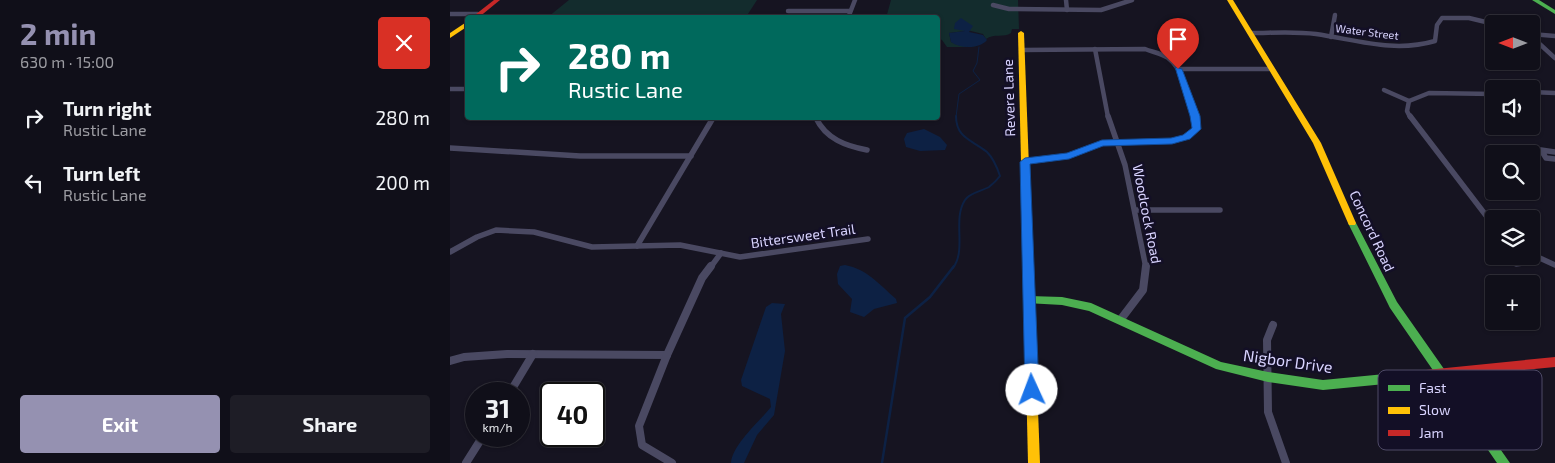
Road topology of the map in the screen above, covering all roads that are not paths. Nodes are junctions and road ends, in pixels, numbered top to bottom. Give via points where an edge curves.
1 (497, 0) edge
2 (855, 0) edge
3 (1066, 0) edge
4 (1132, 0) edge
5 (1230, 0) edge
6 (1535, 0) edge
7 (993, 5) dead end
8 (1546, 8) junction
9 (1067, 10) junction
10 (788, 11) dead end
11 (850, 11) junction
12 (1555, 12) edge
13 (450, 14) edge
14 (465, 15) edge
15 (477, 15) edge
16 (849, 15) edge
17 (1334, 15) dead end
18 (1555, 18) edge
19 (1485, 22) edge
20 (465, 25) edge
21 (1021, 32) dead end
22 (1250, 33) junction
23 (1540, 35) edge
24 (450, 36) edge
25 (1331, 36) junction
26 (1555, 36) edge
27 (1540, 44) edge
28 (1095, 49) junction
29 (1022, 50) junction
30 (1555, 58) edge
31 (1178, 69) junction
32 (1272, 69) junction
33 (450, 88) edge
34 (465, 89) edge
35 (1384, 90) dead end
36 (1540, 92) edge
37 (1555, 93) edge
38 (1485, 94) edge
39 (1410, 101) junction
40 (712, 120) edge
41 (817, 120) edge
42 (1117, 141) junction
43 (450, 148) edge
44 (457, 148) junction
45 (867, 150) dead end
46 (1555, 152) edge
47 (450, 154) edge
48 (691, 156) junction
49 (1555, 159) edge
50 (1025, 162) junction
51 (1136, 210) junction
52 (1220, 210) dead end
53 (1485, 213) edge
54 (868, 239) dead end
55 (637, 246) junction
56 (450, 252) edge
57 (721, 253) junction
58 (1540, 258) edge
59 (1555, 264) edge
60 (1029, 300) junction
61 (1121, 319) junction
62 (1273, 325) dead end
63 (534, 354) junction
64 (667, 355) junction
65 (450, 361) edge
66 (1555, 362) edge
67 (1440, 370) edge
68 (1487, 370) edge
69 (1268, 377) junction
70 (1378, 380) edge
71 (516, 382) edge
72 (476, 447) edge
73 (1495, 450) edge
74 (466, 463) edge
75 (672, 463) edge
76 (1034, 463) edge
77 (1286, 463) edge
78 (1504, 463) edge

1 - 15 street
2 - 11 street
3 - 9 street
4 - 9 street via 1101,10
5 - 22 street, Concord Road
6 - 8 street
7 - 9 street via 1005,9
8 - 12 street
8 - 18 street
10 - 11 street
11 - 16 street
13 - 14 street
17 - 25 street
19 - 25 street, Water Street via 1442,18 1437,24 1435,41 1409,46 1378,45
20 - 24 street
21 - 29 street, Revere Lane
22 - 25 street, Water Street
22 - 32 street, Concord Road
23 - 26 street
27 - 30 street
28 - 29 street
28 - 31 street via 1145,49 1169,58
28 - 42 street, Woodcock Road via 1110,125
29 - 50 street, Revere Lane
31 - 32 street
31 - 42 street via 1195,116 1196,129 1186,137 1172,141
32 - 67 street, Concord Road via 1317,143 1361,245 1393,305
33 - 34 street
35 - 39 street
36 - 37 street
38 - 39 street via 1429,93
39 - 53 street via 1407,111 1413,122
40 - 48 street
41 - 45 street via 824,131 838,142
42 - 50 street via 1102,143 1069,156
42 - 51 street, Woodcock Road
43 - 44 street
44 - 47 street
44 - 48 street via 580,156
46 - 49 street via 1541,150 1546,158
48 - 55 street
50 - 60 street, Revere Lane
51 - 52 street
51 - 61 street, Woodcock Road via 1146,265 1144,290
54 - 57 street, Bittersweet Trail via 748,256
55 - 56 street, Bittersweet Trail via 592,247 534,232 496,230
55 - 57 street, Bittersweet Trail via 680,245
57 - 64 street via 702,278
58 - 59 street
60 - 61 street, Nigbor Drive via 1091,307
60 - 76 street, Revere Lane
61 - 69 street, Nigbor Drive via 1220,366
62 - 69 street via 1267,340
63 - 64 street
63 - 65 street
63 - 71 street
64 - 75 street via 639,426 639,435 642,445
66 - 68 street, Nigbor Drive
69 - 70 street, Nigbor Drive via 1324,385
69 - 77 street via 1268,412
72 - 74 street
73 - 78 street, Concord Road

